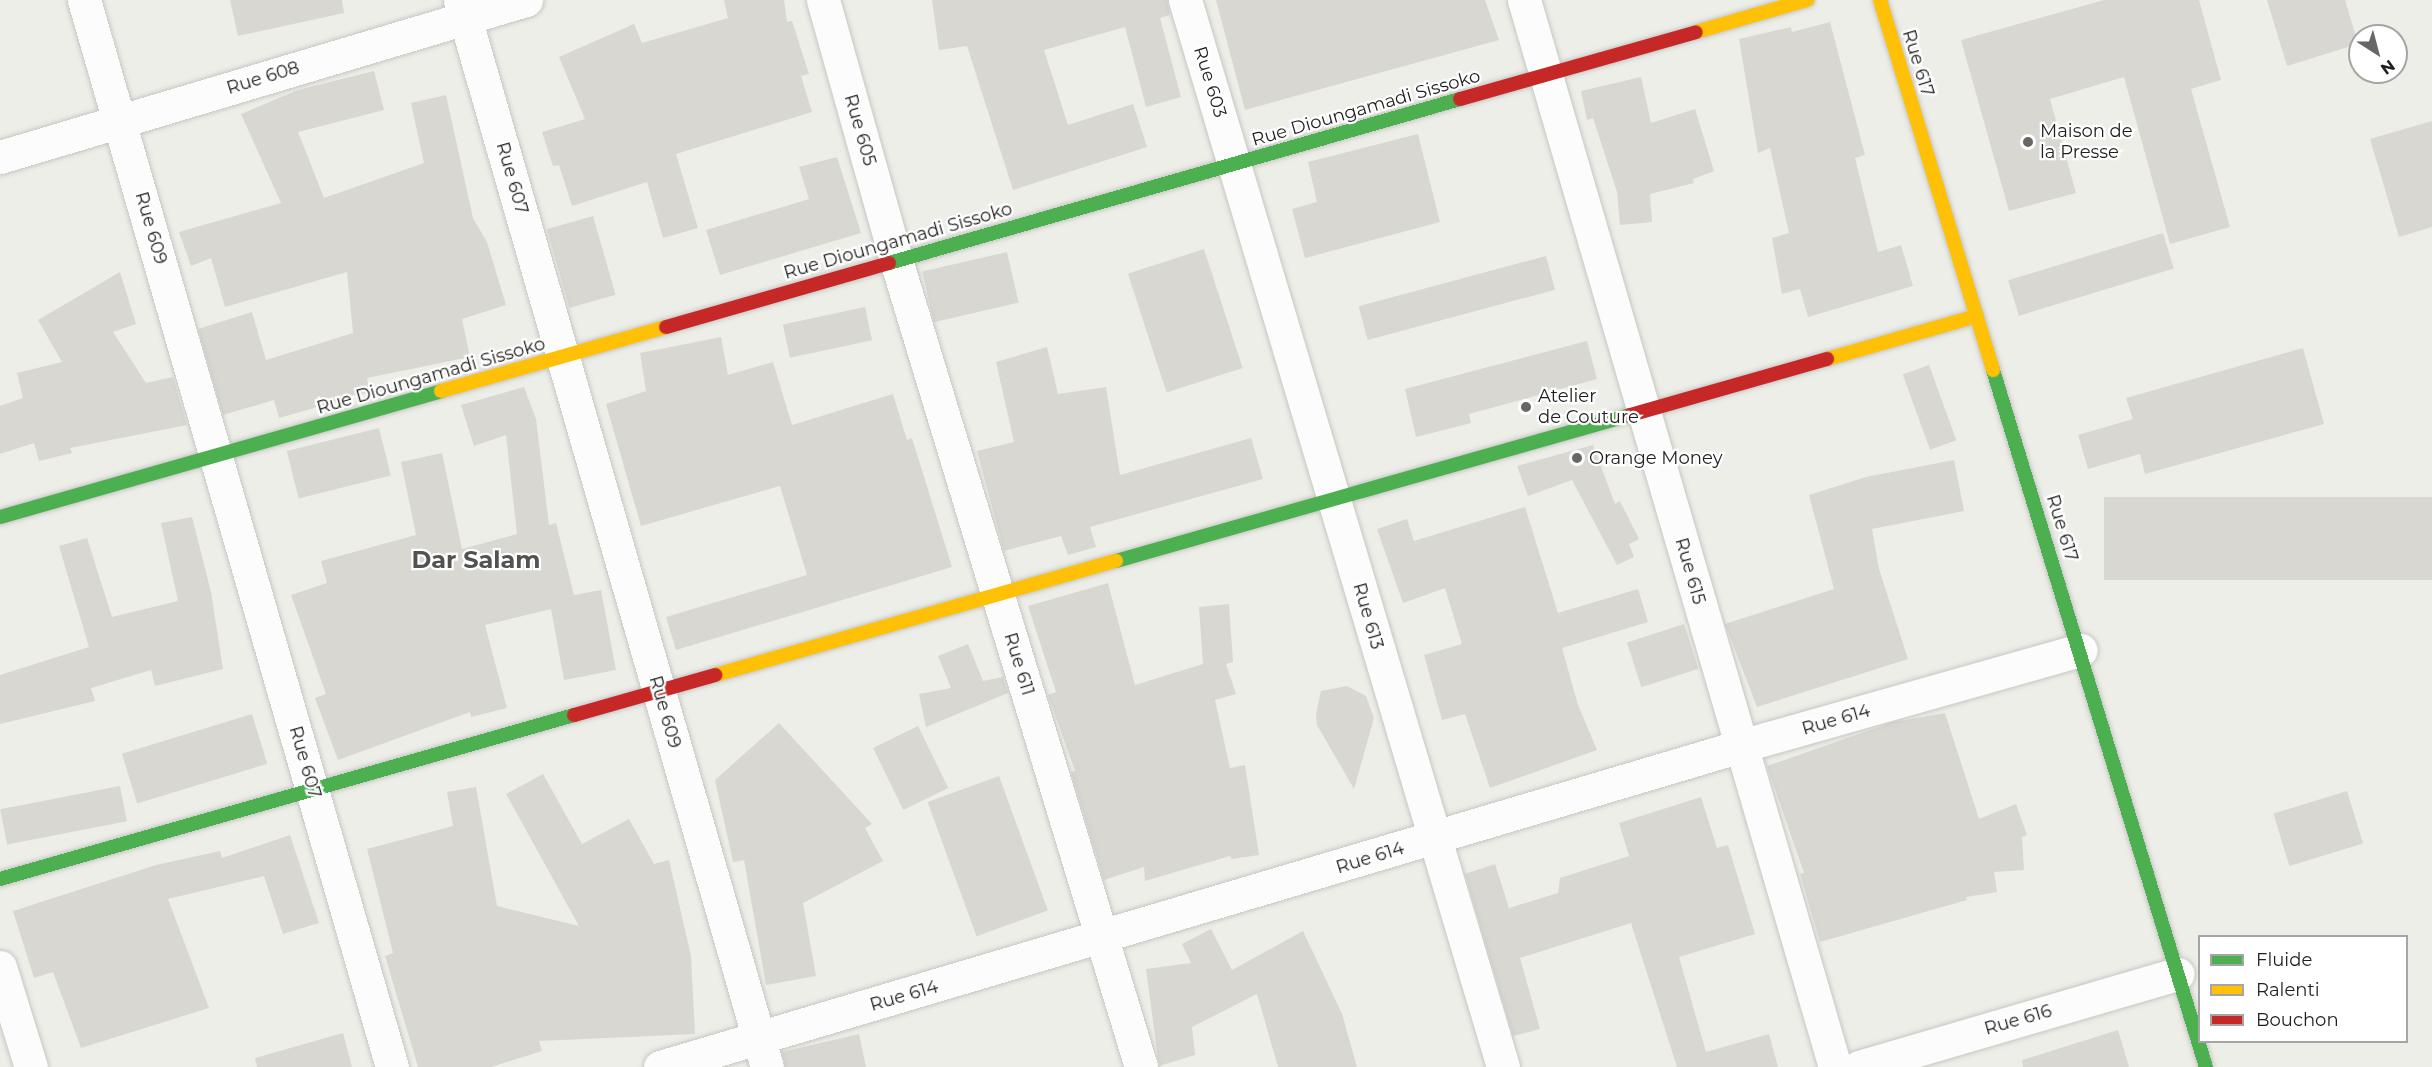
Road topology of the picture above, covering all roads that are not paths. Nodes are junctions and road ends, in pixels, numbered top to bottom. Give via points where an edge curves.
1 (84, 0) edge
2 (526, 0) edge
3 (823, 0) edge
4 (1185, 0) edge
5 (1524, 0) edge
6 (1807, 0) edge
7 (1880, 0) edge
8 (463, 9) edge
9 (1546, 75) junction
10 (120, 122) junction
11 (0, 157) edge
12 (1234, 164) junction
13 (896, 260) junction
14 (1977, 316) junction
15 (564, 357) junction
16 (1644, 411) junction
17 (218, 456) junction
18 (1334, 499) junction
19 (0, 517) edge
20 (998, 595) junction
21 (2081, 650) junction
22 (659, 691) junction
23 (1741, 746) junction
24 (313, 790) junction
25 (1434, 839) junction
26 (0, 879) edge
27 (1102, 938) junction
28 (0, 967) edge
29 (2178, 974) junction
30 (2198, 1040) edge
31 (2199, 1043) edge
32 (763, 1053) edge
33 (31, 1067) edge
34 (392, 1067) edge
35 (660, 1067) edge
36 (1141, 1067) edge
37 (1503, 1067) edge
38 (1835, 1067) edge
39 (1859, 1067) edge
40 (2206, 1067) edge

1 - 10 street, Rue 609
2 - 8 street, Rue 608
3 - 13 street, Rue 605
4 - 12 street, Rue 603
5 - 9 street, Rue 615
6 - 9 main road, Rue Dioungamadi Sissoko
7 - 14 main road, Rue 617
8 - 10 street, Rue 608
8 - 15 street, Rue 607
9 - 12 main road, Rue Dioungamadi Sissoko
9 - 16 street, Rue 615
10 - 11 street, Rue 608
10 - 17 street, Rue 609
12 - 13 main road, Rue Dioungamadi Sissoko
12 - 18 street, Rue 613
13 - 15 main road, Rue Dioungamadi Sissoko
13 - 20 street, Rue 611
14 - 16 main road
14 - 21 main road, Rue 617
15 - 17 main road, Rue Dioungamadi Sissoko
15 - 22 street, Rue 609
16 - 18 main road
16 - 23 street, Rue 615
17 - 19 main road, Rue Dioungamadi Sissoko
17 - 24 street, Rue 607
18 - 20 main road
18 - 25 street, Rue 613
20 - 22 main road
20 - 27 street, Rue 611
21 - 23 street, Rue 614
21 - 29 main road, Rue 617
22 - 24 main road
22 - 32 street, Rue 609
23 - 25 street, Rue 614
23 - 38 street, Rue 615
24 - 26 main road
24 - 34 street, Rue 607
25 - 27 street, Rue 614
25 - 37 street, Rue 613
27 - 32 street, Rue 614
27 - 36 street, Rue 611
28 - 33 street
29 - 30 main road, Rue 617
29 - 39 street, Rue 616
31 - 40 main road, Rue 617
32 - 35 street, Rue 614

